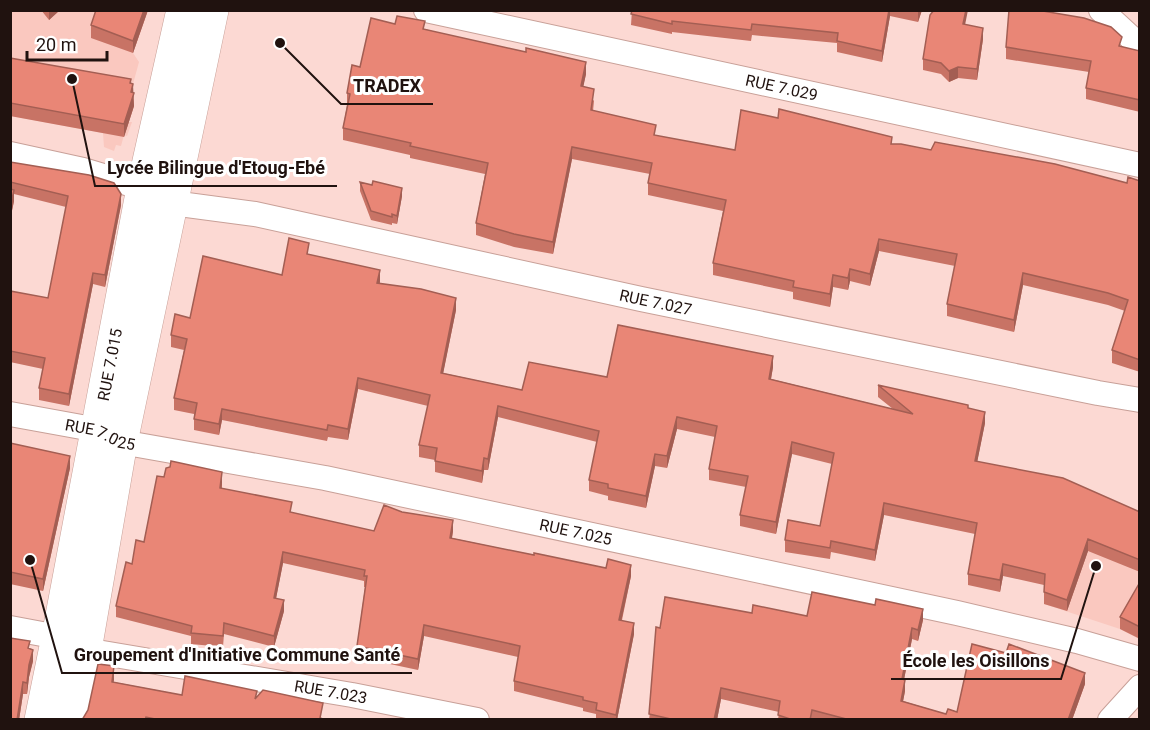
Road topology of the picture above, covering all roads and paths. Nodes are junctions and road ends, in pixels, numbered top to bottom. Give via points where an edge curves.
1 (183, 10) edge
2 (212, 10) edge
3 (426, 10) edge
4 (1101, 10) edge
5 (1140, 46) edge
6 (10, 154) edge
7 (1140, 165) edge
8 (143, 188) junction
9 (172, 203) junction
10 (1140, 400) edge
11 (10, 414) edge
12 (109, 436) junction
13 (10, 628) edge
14 (72, 644) junction
15 (1140, 659) edge
16 (1140, 687) edge
17 (40, 720) edge
18 (70, 720) edge
19 (477, 720) edge
20 (1110, 720) edge

1 - 8 main road, RUE 7.015
2 - 9 main road, RUE 7.015
3 - 7 street, RUE 7.029
4 - 5 street
6 - 8 street, RUE 7.027
8 - 9 street, RUE 7.027
8 - 12 main road, RUE 7.015
9 - 10 street, RUE 7.027 via 255,214 641,299
9 - 12 main road, RUE 7.015
11 - 12 street, RUE 7.025
12 - 14 main road, RUE 7.015
12 - 15 street, RUE 7.025 via 957,613
13 - 14 street, RUE 7.023
14 - 17 main road, RUE 7.015
14 - 18 main road, RUE 7.015
14 - 19 street, RUE 7.023
16 - 20 street

